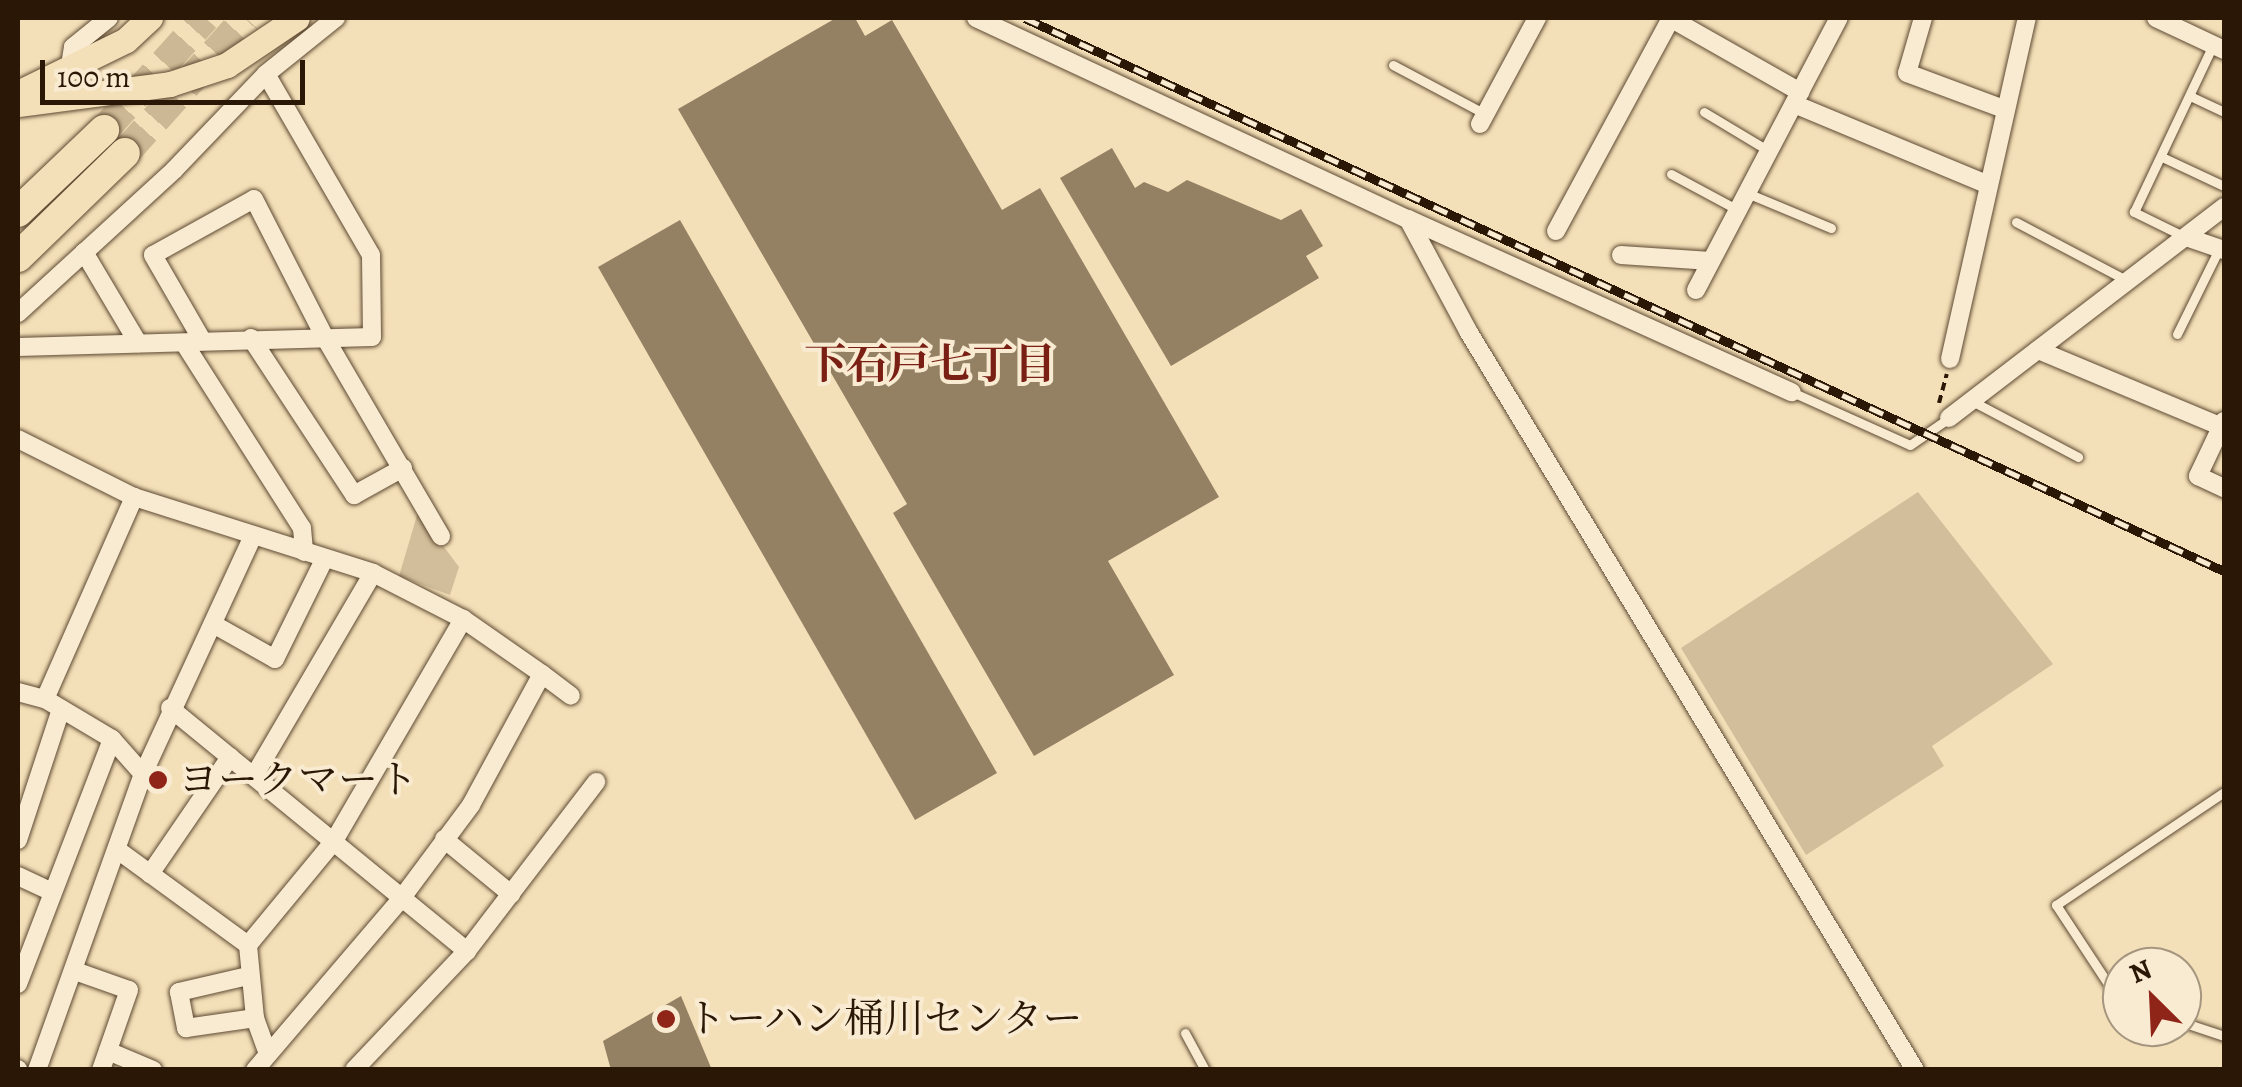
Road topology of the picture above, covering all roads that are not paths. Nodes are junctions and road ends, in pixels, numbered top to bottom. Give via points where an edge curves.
1 (109, 18) edge
2 (150, 18) edge
3 (298, 18) edge
4 (336, 18) edge
5 (976, 18) edge
6 (1536, 18) edge
7 (1671, 18) edge
8 (1840, 18) edge
9 (1924, 18) edge
10 (2156, 18) edge
11 (2022, 19) edge
12 (2219, 48) edge
13 (1393, 64) dead end
14 (69, 72) junction
15 (266, 74) junction
16 (18, 94) edge
17 (2190, 96) junction
18 (1797, 98) junction
19 (18, 104) edge
20 (2004, 110) junction
21 (1704, 112) dead end
22 (2224, 112) edge
23 (1482, 119) joint
24 (104, 130) tunnel mouth
25 (1769, 151) junction
26 (125, 153) tunnel mouth
27 (2162, 156) junction
28 (1671, 174) dead end
29 (1986, 184) junction
30 (2224, 186) edge
31 (1742, 202) junction
32 (2224, 207) edge
33 (18, 212) edge
34 (1408, 218) junction
35 (2016, 222) dead end
36 (1831, 228) dead end
37 (1556, 231) dead end
38 (2186, 237) junction
39 (2222, 250) edge
40 (84, 252) junction
41 (1621, 255) dead end
42 (18, 257) edge
43 (1711, 261) junction
44 (2128, 281) junction
45 (1696, 290) dead end
46 (22, 300) edge
47 (2177, 334) dead end
48 (324, 336) junction
49 (251, 338) junction
50 (193, 342) junction
51 (138, 344) junction
52 (18, 347) edge
53 (2038, 350) junction
54 (1950, 360) road end
55 (1792, 392) joint
56 (1972, 401) junction
57 (1949, 418) joint
58 (2223, 424) edge
59 (18, 439) edge
60 (2078, 458) dead end
61 (403, 468) junction
62 (2224, 488) edge
63 (134, 496) junction
64 (441, 536) dead end
65 (252, 538) junction
66 (304, 552) junction
67 (324, 560) junction
68 (373, 573) junction
69 (464, 619) junction
70 (213, 624) junction
71 (542, 674) junction
72 (18, 692) edge
73 (570, 696) dead end
74 (53, 704) junction
75 (170, 708) junction
76 (112, 739) junction
77 (230, 756) junction
78 (142, 774) junction
79 (254, 776) junction
80 (596, 782) dead end
81 (2224, 792) edge
82 (444, 839) junction
83 (18, 840) edge
84 (334, 841) junction
85 (119, 851) junction
86 (150, 874) junction
87 (18, 876) edge
88 (50, 891) junction
89 (511, 894) junction
90 (401, 899) junction
91 (248, 945) junction
92 (467, 951) junction
93 (75, 970) junction
94 (2102, 975) edge
95 (248, 976) junction
96 (18, 984) edge
97 (255, 1018) junction
98 (1185, 1034) dead end
99 (268, 1054) junction
100 (104, 1060) edge
101 (37, 1070) edge
102 (153, 1070) edge
103 (256, 1070) edge
104 (354, 1070) edge
105 (1205, 1070) edge
106 (1915, 1070) edge

1 - 14 street via 73,48
2 - 14 main road
3 - 19 main road via 228,65 170,84
4 - 15 street
5 - 34 street
6 - 23 street
7 - 18 street
7 - 37 street
8 - 18 street
9 - 20 street via 1906,73
10 - 12 street
11 - 20 street
12 - 17 lane
13 - 23 lane
14 - 16 main road
15 - 40 street
15 - 48 street via 371,254 372,337
17 - 22 lane
17 - 27 lane
18 - 25 street
18 - 29 street
20 - 29 street
21 - 25 lane
24 - 33 highway
25 - 31 street
26 - 42 highway
27 - 30 lane
27 - 38 lane via 2134,212
28 - 31 lane
29 - 54 street
31 - 36 lane
31 - 43 street
32 - 38 street
34 - 55 street
34 - 106 street via 1468,331
35 - 44 lane
38 - 39 street
38 - 44 street
39 - 47 lane
40 - 46 street
40 - 51 street
41 - 43 street
43 - 45 street
44 - 53 street
48 - 49 street
48 - 50 street via 254,199 153,255
48 - 61 street
49 - 50 street
49 - 61 street via 354,495
50 - 51 street
50 - 66 street via 302,528
51 - 52 street
53 - 56 street
53 - 58 street
55 - 57 lane via 1910,445
56 - 57 street
56 - 60 lane
58 - 62 street via 2198,476
59 - 63 street
61 - 64 street
63 - 65 street
63 - 74 street
65 - 66 street
65 - 70 street
66 - 67 street
67 - 68 street
67 - 70 street via 275,659
68 - 69 street
68 - 79 street
69 - 71 street
69 - 84 street
70 - 75 street
71 - 73 street
71 - 82 street via 472,804
72 - 74 street
74 - 76 street
74 - 83 street
75 - 77 street
75 - 78 street
76 - 78 street
76 - 88 street
77 - 79 street
77 - 86 street
78 - 85 street
79 - 84 street
80 - 89 street
81 - 94 lane via 2056,905
82 - 89 street
82 - 90 street
84 - 90 street
84 - 91 street
85 - 86 street
85 - 93 street
86 - 91 street
87 - 88 street
88 - 96 street
89 - 92 street
90 - 92 street
90 - 99 street
91 - 95 street
92 - 104 street
93 - 100 street via 130,990
93 - 101 street
95 - 97 street
95 - 97 street via 179,992 186,1028
97 - 99 street
98 - 105 lane
99 - 103 street
100 - 102 street

